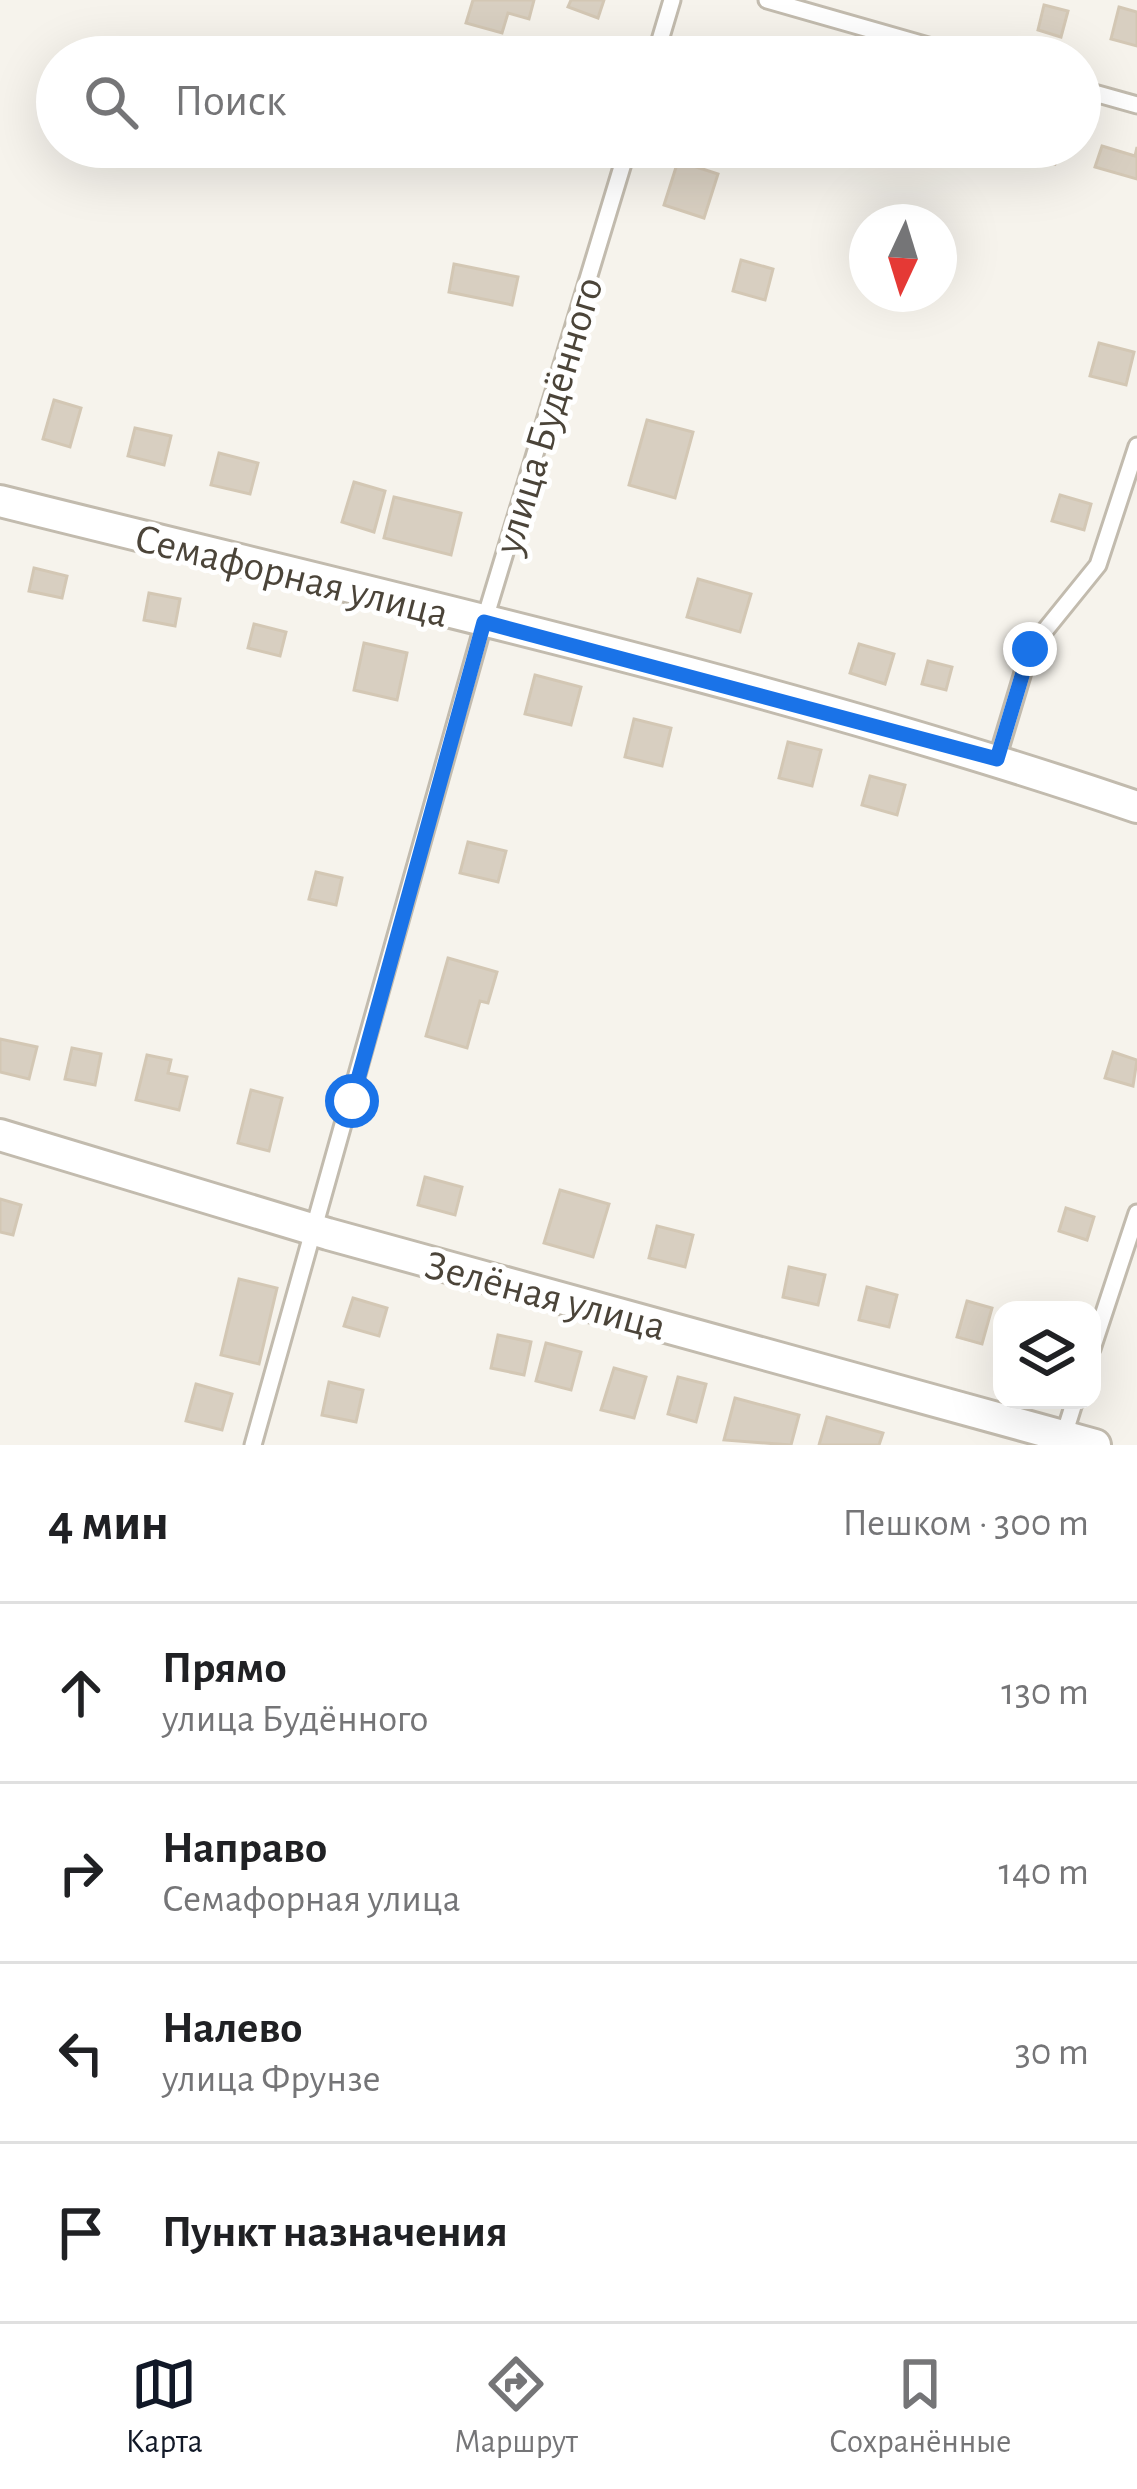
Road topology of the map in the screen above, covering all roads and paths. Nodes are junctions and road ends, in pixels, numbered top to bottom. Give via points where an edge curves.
1 (672, 0) edge
2 (767, 0) edge
3 (661, 36) edge
4 (893, 36) edge
5 (1101, 95) edge
6 (1137, 105) edge
7 (622, 168) edge
8 (1137, 446) edge
9 (0, 501) edge
10 (484, 622) junction
11 (997, 759) junction
12 (1137, 807) edge
13 (0, 1135) edge
14 (1137, 1213) edge
15 (317, 1231) junction
16 (1101, 1322) edge
17 (1072, 1409) edge
18 (1062, 1440) edge
19 (253, 1445) edge
20 (1095, 1445) edge

1 - 3 lane
2 - 4 lane
5 - 6 lane
7 - 10 lane, улица Будённого
8 - 11 lane via 1098,565 1030,649
9 - 10 street, Семафорная улица
10 - 11 street, Семафорная улица
10 - 15 lane, улица Будённого
11 - 12 street, Семафорная улица
13 - 15 street, Зелёная улица
14 - 16 lane
15 - 18 street, Зелёная улица
15 - 19 lane, улица Будённого
17 - 18 lane
18 - 20 street, Зелёная улица

